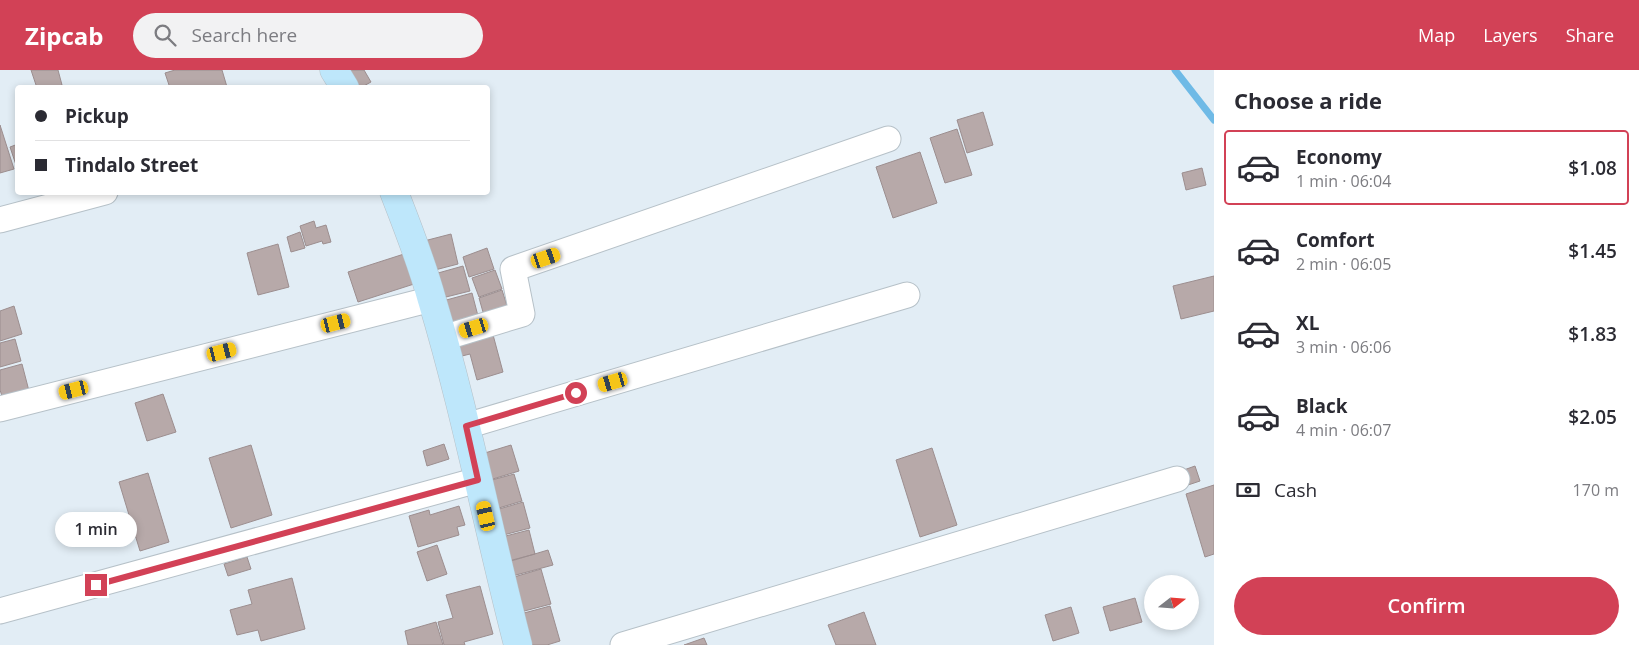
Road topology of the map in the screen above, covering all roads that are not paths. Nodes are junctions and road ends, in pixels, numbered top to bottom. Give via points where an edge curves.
1 (334, 70) edge
2 (343, 85) edge
3 (888, 139) dead end
4 (94, 195) edge
5 (395, 195) edge
6 (0, 220) edge
7 (907, 295) dead end
8 (432, 299) junction
9 (443, 338) junction
10 (0, 409) edge
11 (466, 426) junction
12 (1177, 479) dead end
13 (478, 480) junction
14 (0, 611) edge
15 (518, 645) edge
16 (623, 645) edge

1 - 2 street
3 - 9 street via 513,269 522,314
4 - 6 street
5 - 8 street
7 - 11 street
8 - 9 street
8 - 10 street
9 - 11 street
11 - 13 street
12 - 16 street
13 - 14 street
13 - 15 street

